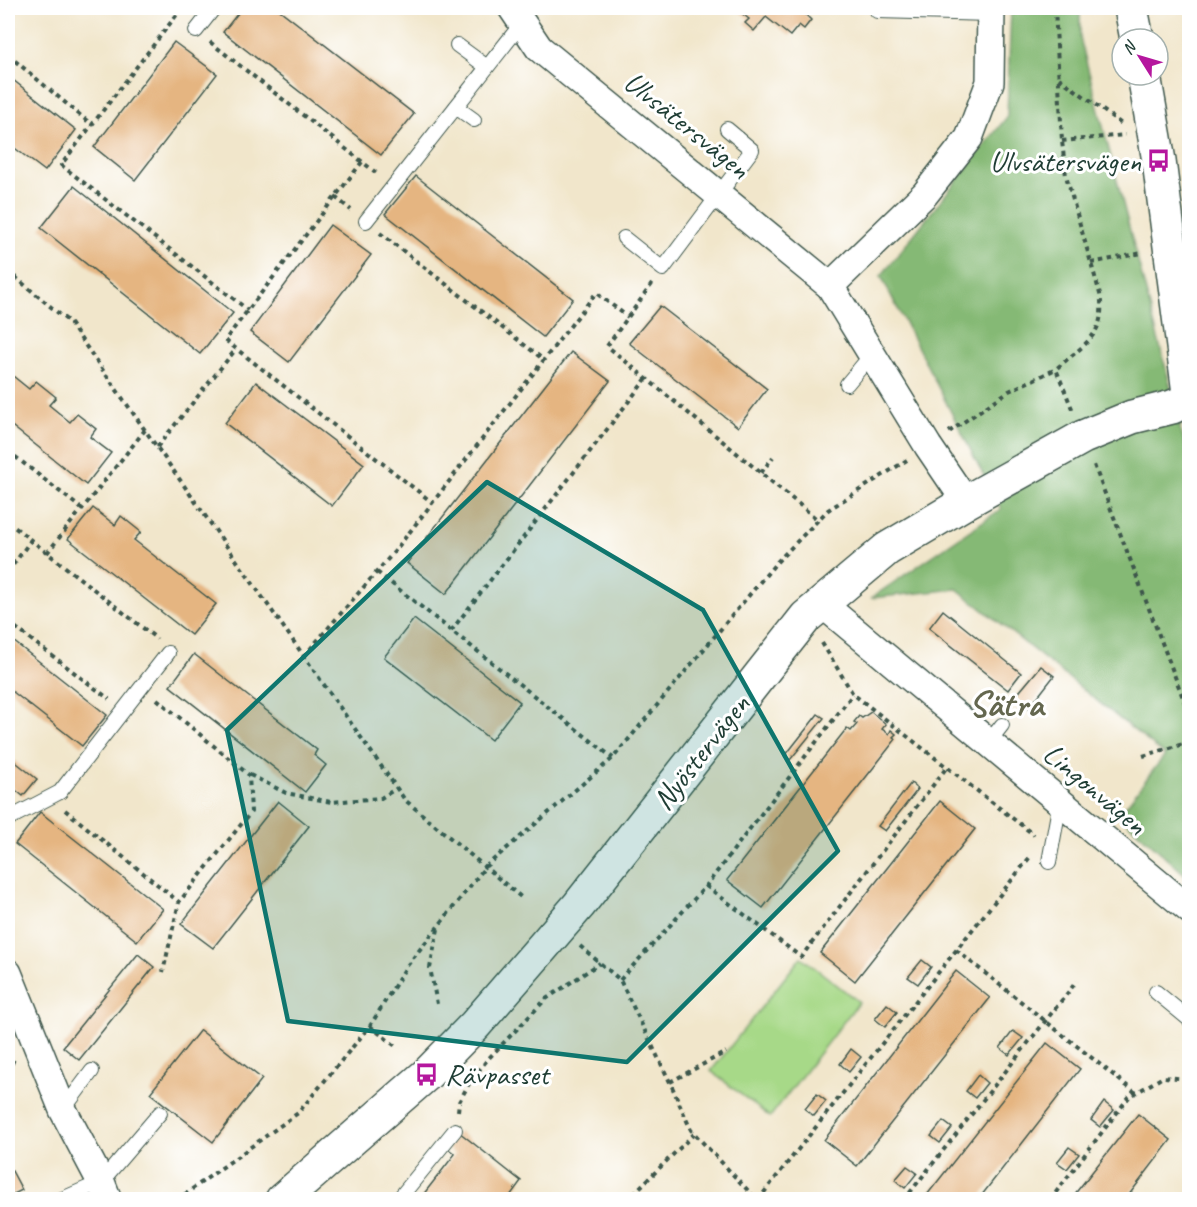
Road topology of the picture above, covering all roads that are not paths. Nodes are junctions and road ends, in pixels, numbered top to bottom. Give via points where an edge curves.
1 (214, 8) edge
2 (878, 8) edge
3 (1131, 8) edge
4 (991, 11) edge
5 (517, 15) edge
6 (1135, 27) edge
7 (195, 31) road end
8 (457, 45) dead end
9 (487, 67) junction
10 (1146, 87) edge
11 (456, 107) junction
12 (474, 120) dead end
13 (727, 129) dead end
14 (720, 195) junction
15 (366, 221) road end
16 (624, 238) dead end
17 (830, 286) junction
18 (872, 354) junction
19 (847, 384) dead end
20 (1189, 400) edge
21 (966, 502) junction
22 (813, 610) junction
23 (168, 653) road end
24 (1058, 813) junction
25 (8, 819) edge
26 (1049, 862) dead end
27 (1190, 910) edge
28 (8, 973) edge
29 (1156, 992) dead end
30 (1190, 1020) edge
31 (92, 1071) dead end
32 (63, 1110) junction
33 (160, 1113) dead end
34 (455, 1130) road end
35 (104, 1191) edge
36 (290, 1197) edge
37 (60, 1200) edge
38 (398, 1200) edge

1 - 7 lane
2 - 4 lane via 877,11
3 - 6 street
4 - 17 street via 990,82 969,138 925,194
5 - 9 lane
5 - 14 street, Ulvsätersvägen via 539,48
8 - 9 lane
9 - 11 lane
10 - 20 street
11 - 12 lane
11 - 15 lane
13 - 14 lane via 752,150
14 - 16 lane via 663,269
14 - 17 street, Ulvsätersvägen
17 - 18 street, Ulvsätersvägen
18 - 19 lane
18 - 21 street, Ulvsätersvägen
20 - 21 street, Nyöstervägen via 1083,437
21 - 22 street, Nyöstervägen via 887,549
22 - 24 street, Lingonvägen via 995,734
22 - 36 street, Nyöstervägen via 579,905 475,1025 427,1074
23 - 25 lane via 60,792
24 - 26 lane
24 - 27 street, Lingonvägen
28 - 32 street
29 - 30 lane
31 - 32 lane
32 - 35 street
33 - 35 lane
34 - 38 lane
35 - 37 lane

